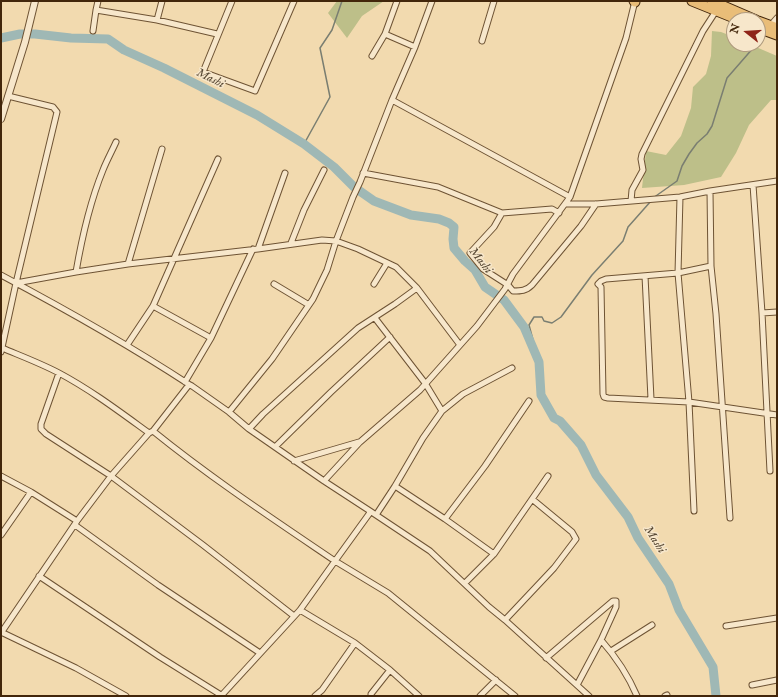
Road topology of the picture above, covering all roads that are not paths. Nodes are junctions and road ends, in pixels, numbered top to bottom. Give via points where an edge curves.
1 (35, 1) edge
2 (98, 1) edge
3 (162, 1) edge
4 (232, 1) edge
5 (294, 1) edge
6 (397, 1) edge
7 (432, 1) edge
8 (494, 1) edge
9 (635, 1) edge
10 (692, 1) edge
11 (712, 1) edge
12 (96, 10) junction
13 (716, 11) junction
14 (738, 12) edge
15 (726, 15) edge
16 (777, 18) edge
17 (157, 20) junction
18 (773, 27) edge
19 (94, 31) dead end
20 (766, 31) edge
21 (217, 34) junction
22 (385, 34) junction
23 (777, 35) edge
24 (482, 41) dead end
25 (415, 47) junction
26 (372, 56) dead end
27 (8, 96) junction
28 (392, 100) junction
29 (1, 119) edge
30 (116, 142) dead end
31 (162, 149) dead end
32 (218, 159) dead end
33 (324, 170) dead end
34 (285, 172) dead end
35 (363, 173) junction
36 (777, 181) edge
37 (753, 185) junction
38 (710, 191) junction
39 (570, 197) junction
40 (680, 197) junction
41 (633, 201) junction
42 (565, 204) junction
43 (596, 204) junction
44 (559, 212) junction
45 (502, 213) junction
46 (336, 241) junction
47 (291, 243) junction
48 (256, 249) junction
49 (174, 259) junction
50 (387, 263) junction
51 (128, 264) junction
52 (711, 266) junction
53 (76, 272) junction
54 (678, 273) junction
55 (1, 275) edge
56 (645, 276) junction
57 (16, 283) junction
58 (274, 284) dead end
59 (374, 284) dead end
60 (506, 287) junction
61 (417, 288) junction
62 (309, 305) junction
63 (153, 306) junction
64 (777, 312) edge
65 (762, 313) junction
66 (374, 318) junction
67 (390, 337) junction
68 (211, 338) junction
69 (127, 345) junction
70 (460, 345) junction
71 (2, 350) edge
72 (512, 368) dead end
73 (59, 373) junction
74 (187, 383) junction
75 (425, 383) junction
76 (651, 399) junction
77 (529, 401) dead end
78 (690, 402) junction
79 (723, 407) junction
80 (442, 411) junction
81 (229, 412) junction
82 (768, 414) junction
83 (777, 415) edge
84 (249, 429) junction
85 (151, 432) junction
86 (360, 442) junction
87 (275, 447) junction
88 (294, 461) junction
89 (770, 471) dead end
90 (1, 476) edge
91 (111, 476) junction
92 (548, 476) dead end
93 (324, 481) junction
94 (395, 486) junction
95 (31, 492) junction
96 (532, 499) junction
97 (370, 511) junction
98 (694, 511) dead end
99 (376, 515) junction
100 (730, 518) dead end
101 (445, 519) junction
102 (76, 523) junction
103 (1, 534) edge
104 (494, 554) junction
105 (336, 561) junction
106 (39, 576) junction
107 (465, 583) junction
108 (300, 610) junction
109 (294, 616) junction
110 (777, 618) edge
111 (505, 620) junction
112 (652, 625) dead end
113 (726, 626) dead end
114 (1, 633) edge
115 (601, 640) junction
116 (355, 643) junction
117 (611, 651) junction
118 (260, 653) junction
119 (546, 658) junction
120 (390, 670) junction
121 (496, 680) junction
122 (777, 680) edge
123 (577, 685) junction
124 (752, 685) dead end
125 (321, 693) edge
126 (126, 696) edge
127 (221, 696) edge
128 (316, 696) edge
129 (371, 696) edge
130 (418, 696) edge
131 (480, 696) edge
132 (515, 696) edge
133 (589, 696) edge
134 (637, 696) edge

1 - 27 street
2 - 12 street
3 - 17 street
4 - 21 street
5 - 21 street via 255,91 203,72
6 - 22 street
7 - 25 street
8 - 24 street
9 - 39 street via 626,38
10 - 13 highway
11 - 14 highway
12 - 17 street
12 - 19 street
13 - 15 highway
13 - 41 street via 703,31 642,154 643,170 632,190
16 - 18 street
17 - 21 street
20 - 23 highway
22 - 25 street
22 - 26 street
25 - 28 street
27 - 29 street
27 - 57 street via 53,107 57,112
28 - 35 street
28 - 39 street
30 - 53 street via 103,169 88,216
31 - 51 street
32 - 49 street
33 - 47 street
34 - 48 street
35 - 45 street via 438,187
35 - 46 street
36 - 37 street
37 - 38 street
37 - 65 street
38 - 40 street
38 - 52 street
39 - 42 street
40 - 41 street
40 - 54 street
41 - 43 street
42 - 43 street
42 - 44 street
43 - 60 street via 527,290 513,291
44 - 45 street via 552,209
44 - 60 street
45 - 60 street via 494,227 470,253 483,269
46 - 47 street
46 - 50 street
46 - 62 street via 327,270
47 - 48 street
48 - 49 street
48 - 68 street
49 - 51 street
49 - 63 street
50 - 59 street
50 - 61 street via 396,267
51 - 53 street
52 - 54 street
52 - 79 street
53 - 57 street
54 - 56 street
54 - 78 street
55 - 57 street
56 - 76 street
56 - 76 street via 606,279 598,284 601,287 603,394 608,398
57 - 69 street
57 - 71 street
58 - 62 street
60 - 70 street
61 - 66 street
61 - 70 street
62 - 81 street via 272,359
63 - 68 street
63 - 69 street
64 - 65 street
65 - 82 street
66 - 67 street
66 - 84 street via 358,328
67 - 75 street
67 - 87 street
68 - 74 street
69 - 74 street
70 - 75 street
71 - 73 street
72 - 80 street via 463,394
73 - 85 street
73 - 91 street via 41,429
74 - 81 street
74 - 85 street
75 - 80 street
75 - 86 street
76 - 78 street
77 - 101 street
78 - 79 street
78 - 98 street
79 - 82 street
79 - 100 street
80 - 94 street
81 - 84 street
82 - 83 street
82 - 89 street
84 - 87 street
85 - 91 street
85 - 105 street
86 - 88 street
86 - 93 street
87 - 88 street
88 - 93 street
90 - 95 street
91 - 102 street
91 - 109 street
92 - 96 street
93 - 97 street
94 - 99 street
94 - 101 street
95 - 102 street
95 - 103 street
96 - 104 street
96 - 111 street via 572,532 576,539 554,568
97 - 99 street
97 - 105 street
99 - 107 street via 430,551
101 - 104 street
102 - 106 street
102 - 118 street via 158,585
104 - 107 street
105 - 108 street
105 - 121 street via 388,593
106 - 114 street
106 - 127 street
107 - 111 street
108 - 109 street
108 - 116 street
109 - 118 street
110 - 113 street
111 - 119 street
112 - 117 street
114 - 126 street via 76,668
115 - 117 street
115 - 119 street via 616,607 616,601
115 - 123 street
116 - 120 street
116 - 125 street
117 - 134 street
118 - 127 street
119 - 123 street
120 - 129 street
120 - 130 street
121 - 131 street
121 - 132 street
122 - 124 street
123 - 133 street
125 - 128 street

